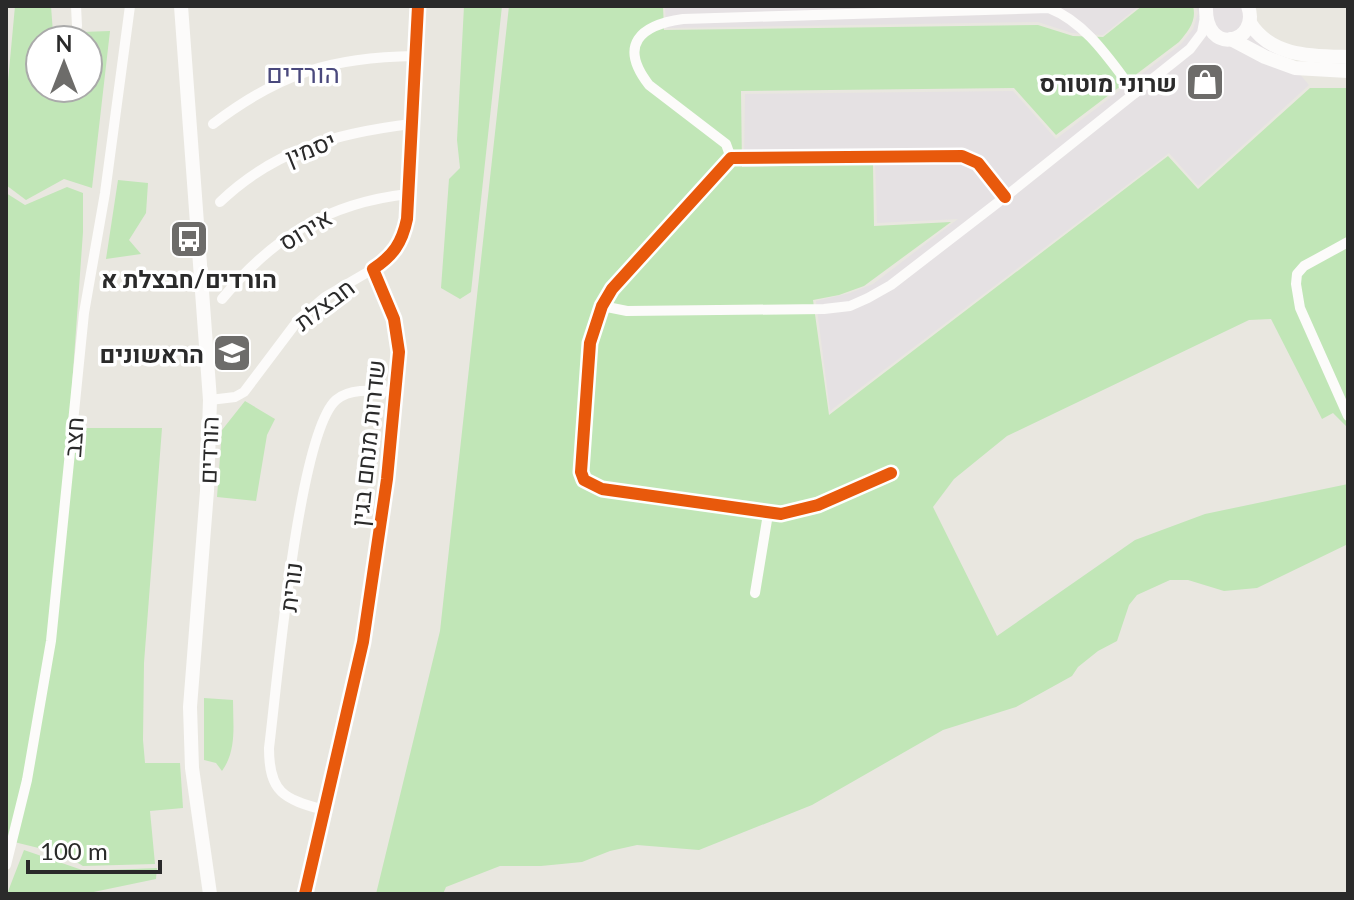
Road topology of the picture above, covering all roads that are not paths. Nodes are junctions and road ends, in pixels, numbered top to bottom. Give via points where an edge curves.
1 (130, 6) edge
2 (181, 6) edge
3 (418, 6) edge
4 (1207, 10) edge
5 (1251, 12) edge
6 (1227, 39) junction
7 (1190, 49) junction
8 (415, 56) junction
9 (1348, 57) edge
10 (1348, 71) edge
11 (1135, 93) junction
12 (213, 124) dead end
13 (411, 124) junction
14 (731, 158) junction
15 (408, 194) junction
16 (1005, 197) junction
17 (220, 202) dead end
18 (1348, 242) edge
19 (373, 269) junction
20 (222, 299) dead end
21 (602, 306) junction
22 (396, 392) junction
23 (210, 400) junction
24 (1348, 416) edge
25 (891, 473) dead end
26 (768, 514) junction
27 (755, 593) dead end
28 (324, 810) junction
29 (6, 865) edge
30 (210, 894) edge
31 (305, 894) edge

1 - 29 street, חצב via 84,313 51,641
2 - 23 street, הורדים
3 - 8 street
4 - 6 street via 1210,30
4 - 7 street via 1202,33
5 - 6 street via 1243,34
5 - 9 street via 1263,39 1285,50
6 - 7 street
6 - 10 street via 1295,68
7 - 11 street
8 - 12 street via 352,59 293,75
8 - 13 street
11 - 14 street via 1090,37 1066,15 1049,8 683,19 643,32 636,64 649,85 726,144
11 - 16 street
13 - 15 street
13 - 17 street, יסמין via 355,131 311,145 271,164
14 - 16 street via 962,156 978,163
14 - 21 street
15 - 19 street via 404,236
15 - 20 street, אירוס via 358,202 316,219 261,258
16 - 21 street via 891,285 850,306 784,311 627,311
18 - 24 street via 1304,266 1296,284 1300,308
19 - 22 street, שדרות מנחם בגין via 397,335
19 - 23 street, חבצלת via 305,314 244,392
21 - 26 street via 590,343 584,480 602,489
22 - 28 street, שדרות מנחם בגין via 363,642
22 - 28 street, נורית via 348,394 331,405 302,494 269,764 282,794
23 - 30 street, הורדים via 190,707 192,768
25 - 26 street via 818,505
26 - 27 street
28 - 31 street, שדרות מנחם בגין

